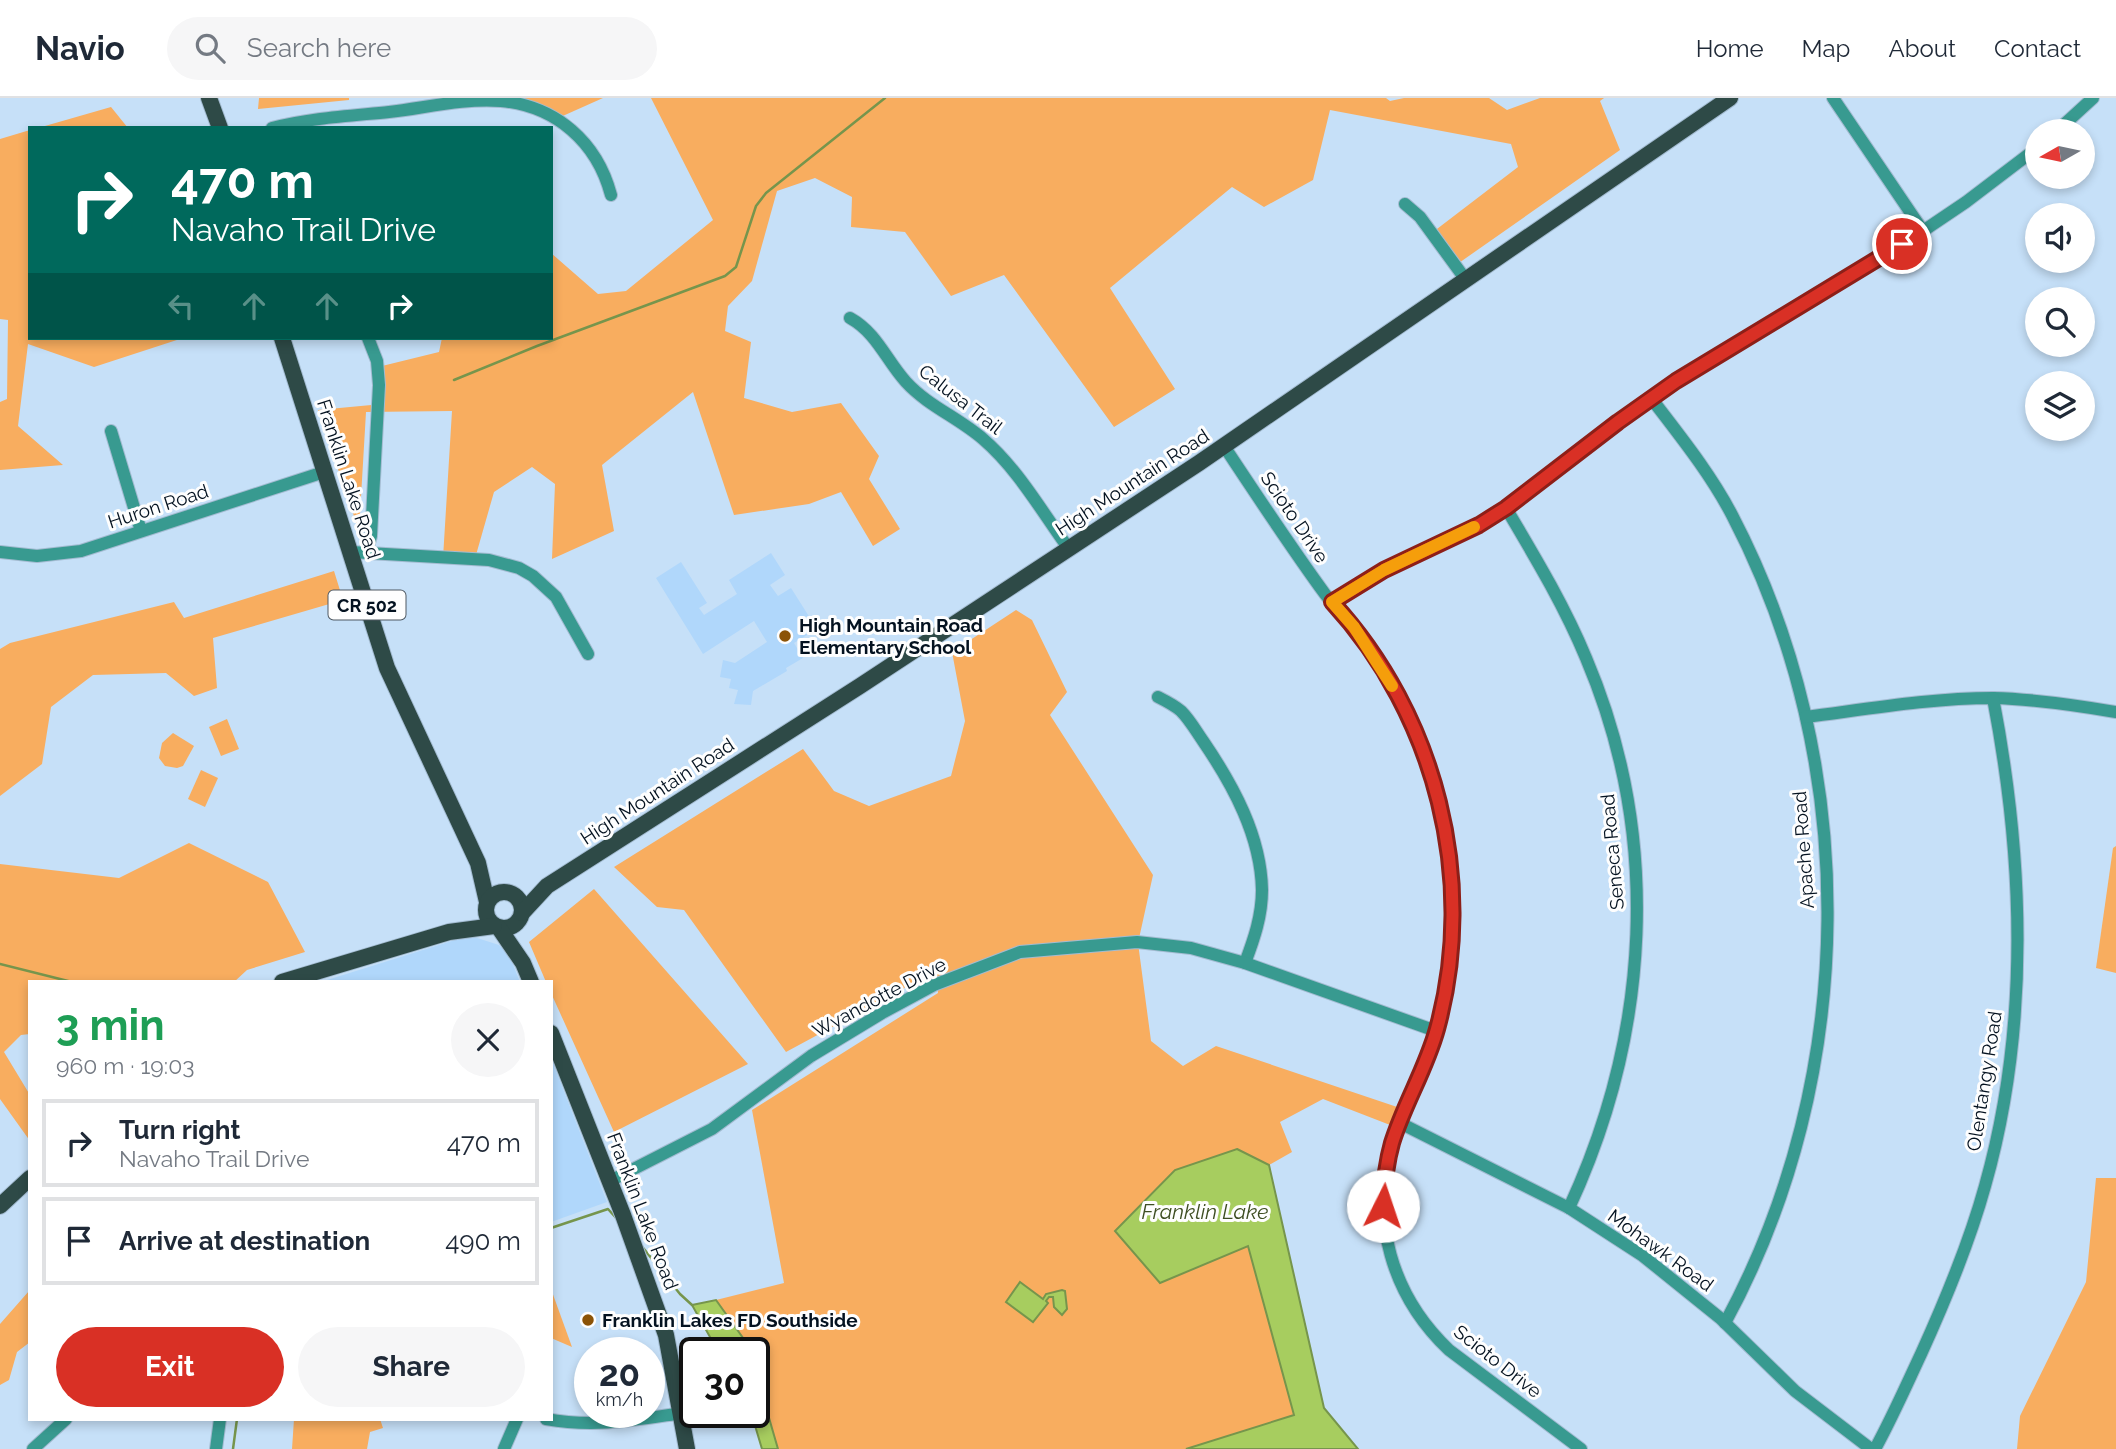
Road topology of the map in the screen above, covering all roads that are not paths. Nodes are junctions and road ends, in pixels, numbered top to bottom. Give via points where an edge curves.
1 (209, 98) edge
2 (1730, 98) edge
3 (1833, 98) edge
4 (2093, 98) edge
5 (429, 102) edge
6 (2070, 119) edge
7 (219, 126) edge
8 (282, 126) edge
9 (2025, 157) edge
10 (611, 195) dead end
11 (1405, 204) dead end
12 (1923, 231) junction
13 (1466, 280) junction
14 (850, 318) dead end
15 (283, 340) edge
16 (369, 340) edge
17 (1651, 398) junction
18 (111, 431) dead end
19 (1224, 446) junction
20 (324, 472) junction
21 (1506, 508) junction
22 (141, 531) junction
23 (1069, 549) junction
24 (0, 552) edge
25 (358, 553) junction
26 (1332, 602) junction
27 (589, 654) dead end
28 (1158, 697) dead end
29 (1993, 698) junction
30 (2116, 712) edge
31 (1807, 717) junction
32 (478, 863) junction
33 (547, 886) junction
34 (509, 892) junction
35 (486, 904) junction
36 (521, 916) junction
37 (497, 927) junction
38 (449, 932) junction
39 (523, 963) junction
40 (1245, 963) junction
41 (289, 980) edge
42 (530, 980) edge
43 (1437, 1031) junction
44 (553, 1038) edge
45 (1400, 1123) junction
46 (28, 1180) edge
47 (610, 1181) junction
48 (0, 1206) edge
49 (1569, 1208) junction
50 (1726, 1323) junction
51 (679, 1398) edge
52 (679, 1413) edge
53 (553, 1420) edge
54 (64, 1421) edge
55 (220, 1421) edge
56 (516, 1421) edge
57 (684, 1428) edge
58 (33, 1449) edge
59 (216, 1449) edge
60 (505, 1449) edge
61 (688, 1449) edge
62 (1581, 1449) edge
63 (1873, 1449) edge

1 - 7 main road
2 - 13 main road, High Mountain Road
3 - 12 street
4 - 6 street
5 - 8 street via 390,112
5 - 10 street via 499,101 546,114 587,145
9 - 12 street
11 - 13 street via 1420,217
12 - 17 street
13 - 19 main road, High Mountain Road
14 - 23 street, Calusa Trail via 872,334 918,394 996,451
15 - 20 main road, Franklin Lake Road / CR 502
16 - 25 street via 379,385 371,536
17 - 21 street
17 - 31 street, Apache Road via 1710,477 1750,552 1782,632
18 - 22 street
19 - 23 main road, High Mountain Road
19 - 26 street, Scioto Drive
20 - 22 street, Huron Road
20 - 25 main road, Franklin Lake Road / CR 502
21 - 26 street
21 - 49 street, Seneca Road via 1573,627 1600,691 1627,792 1636,861 1637,943 1624,1046 1596,1147
22 - 24 street, Huron Road via 81,551 37,556
23 - 33 main road, High Mountain Road
25 - 27 street via 489,559 519,568 556,597
25 - 32 main road, Franklin Lake Road / CR 502 via 396,690
26 - 43 street, Scioto Drive via 1354,627 1403,705 1440,803 1453,916 1448,978
28 - 40 street via 1174,705 1191,724 1231,786 1249,825 1262,891 1258,927
29 - 30 street
29 - 31 street
29 - 63 street, Olentangy Road via 2006,772 2017,897 2016,999 2006,1093 1985,1185 1956,1274 1892,1418
31 - 50 street, Apache Road via 1820,798 1827,895 1821,1028 1805,1115 1784,1189
32 - 34 main road, Franklin Lake Road / CR 502
32 - 35 main road, Franklin Lake Road / CR 502
33 - 34 main road, High Mountain Road
33 - 36 main road, High Mountain Road
34 - 35 main road via 494,894
34 - 36 main road, CR 502 via 520,901
35 - 37 main road, CR 502 via 487,916
35 - 38 main road
36 - 37 main road via 511,927
36 - 39 main road, CR 502
37 - 38 main road
37 - 39 main road, CR 502
38 - 41 main road
39 - 42 main road, CR 502
40 - 43 street, Wyandotte Drive
40 - 47 street, Wyandotte Drive via 1191,948 1137,942 1020,952 934,985 882,1013 811,1056 712,1129
43 - 45 street, Scioto Drive
44 - 47 main road, Franklin Lake Road
45 - 49 street, Mohawk Road
45 - 62 street, Scioto Drive via 1387,1167 1384,1215 1393,1266 1409,1302 1449,1350
46 - 48 main road
47 - 51 main road, Franklin Lake Road via 666,1335
49 - 50 street, Mohawk Road via 1643,1256
50 - 63 street, Mohawk Road via 1796,1391
52 - 53 street via 611,1424
54 - 58 street
55 - 59 street
56 - 60 street
57 - 61 main road, Franklin Lake Road

